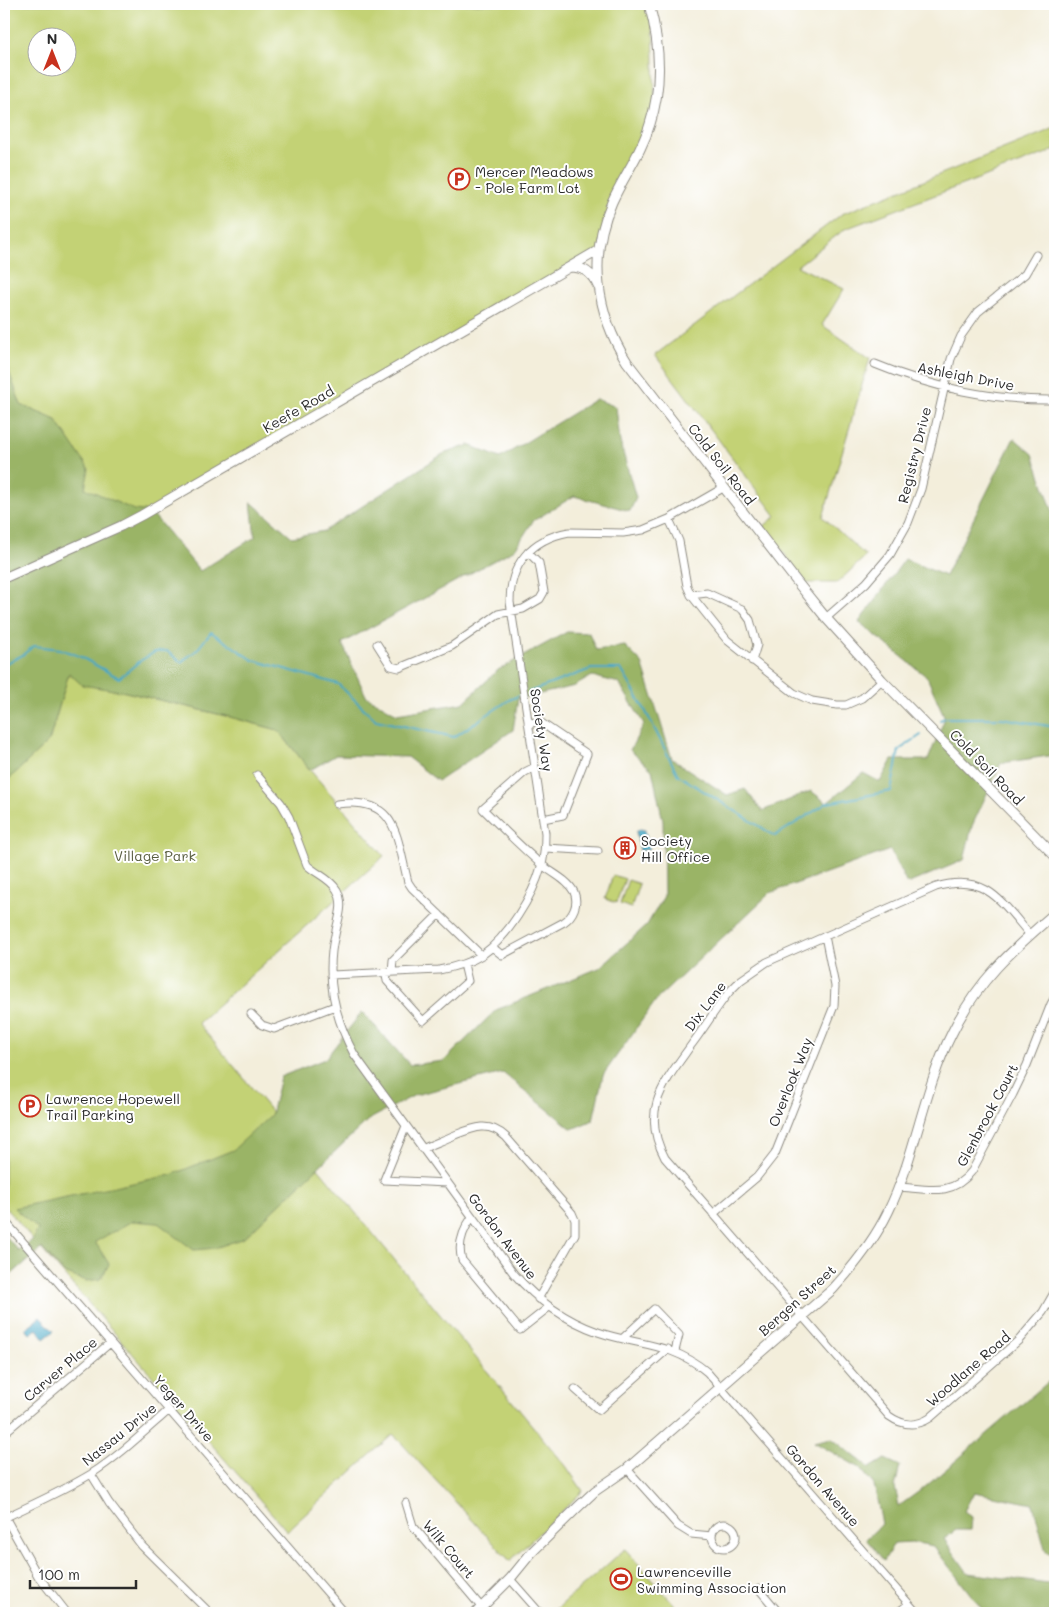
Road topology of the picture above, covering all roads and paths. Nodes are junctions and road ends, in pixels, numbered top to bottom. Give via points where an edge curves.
1 (649, 4) edge
2 (599, 250) junction
3 (1036, 255) dead end
4 (569, 267) junction
5 (599, 287) junction
6 (875, 364) dead end
7 (944, 386) junction
8 (1055, 400) edge
9 (723, 488) junction
10 (669, 519) junction
11 (528, 552) junction
12 (4, 578) edge
13 (691, 595) junction
14 (511, 612) junction
15 (826, 618) junction
16 (377, 644) dead end
17 (752, 660) junction
18 (882, 680) junction
19 (528, 723) junction
20 (535, 767) junction
21 (258, 775) dead end
22 (337, 804) dead end
23 (543, 819) junction
24 (545, 848) junction
25 (598, 851) dead end
26 (1055, 856) edge
27 (542, 865) junction
28 (1055, 913) edge
29 (439, 914) junction
30 (1030, 935) junction
31 (826, 936) junction
32 (492, 947) junction
33 (481, 955) junction
34 (464, 964) junction
35 (389, 972) junction
36 (331, 975) junction
37 (1055, 997) edge
38 (335, 1006) junction
39 (251, 1014) dead end
40 (406, 1126) junction
41 (422, 1148) junction
42 (447, 1183) junction
43 (899, 1187) junction
44 (713, 1214) junction
45 (472, 1217) junction
46 (4, 1220) edge
47 (1055, 1291) edge
48 (538, 1299) junction
49 (1048, 1303) junction
50 (549, 1307) junction
51 (1055, 1308) edge
52 (802, 1316) junction
53 (623, 1338) junction
54 (110, 1343) junction
55 (671, 1350) junction
56 (721, 1387) junction
57 (575, 1388) dead end
58 (169, 1410) junction
59 (4, 1433) edge
60 (627, 1469) junction
61 (91, 1474) junction
62 (406, 1503) dead end
63 (4, 1517) edge
64 (712, 1536) dead end
65 (510, 1579) junction
66 (759, 1589) dead end
67 (909, 1604) junction
68 (479, 1610) edge
69 (66, 1613) edge
70 (210, 1613) edge
71 (345, 1613) edge
72 (540, 1613) edge
73 (779, 1613) edge
74 (897, 1613) edge
75 (917, 1613) edge

1 - 2 street, Cold Soil Road via 658,53 655,106 644,143 605,218
2 - 4 street, Keefe Road
2 - 5 street, Cold Soil Road
3 - 7 street, Registry Drive via 1025,274 989,302 969,323 953,353
4 - 5 street via 588,271
4 - 12 street, Keefe Road via 142,515
5 - 9 street, Cold Soil Road via 606,322 619,350
6 - 7 street, Ashleigh Drive
7 - 8 street, Ashleigh Drive via 1015,399
7 - 15 street, Registry Drive via 921,489 908,523 890,555 866,583
9 - 10 street, Society Way
9 - 15 street, Cold Soil Road
10 - 11 street, Society Way via 631,532 559,534 540,542
10 - 13 street via 679,541
11 - 14 street, Society Way via 512,580
11 - 14 street via 539,563 544,592 540,599
13 - 17 street via 727,640
13 - 17 street via 707,594 742,609 750,620 757,645
14 - 16 street via 498,614 452,646 399,668 391,666
14 - 19 street, Society Way
15 - 18 street, Cold Soil Road
17 - 18 street via 803,698 837,705 854,703
18 - 26 street, Cold Soil Road
19 - 20 street, Society Way
19 - 23 street via 540,722 587,754 563,815
20 - 23 street, Society Way
20 - 27 street via 483,809
21 - 36 street, Gordon Avenue via 289,817 307,865 332,883 340,897
22 - 29 street via 371,805 385,814 394,828 408,882
23 - 24 street, Society Way
24 - 25 street
24 - 27 street, Society Way
27 - 32 street, Society Way via 521,908
27 - 32 street via 573,890 576,903 571,916 502,955
28 - 30 street, Bergen Street
29 - 33 street
29 - 35 street via 393,960
30 - 31 street, Dix Lane via 992,893 975,885 955,883 936,887
30 - 43 street, Bergen Street via 987,977 951,1034
31 - 44 street, Overlook Way via 835,986 834,1006 779,1144 757,1176
31 - 44 street, Dix Lane via 768,962 741,980 659,1094 654,1116 660,1148
32 - 33 street, Society Way
33 - 34 street, Society Way
34 - 35 street, Society Way via 439,970
34 - 35 street via 468,981 424,1021 387,981
35 - 36 street, Society Way
36 - 38 street, Gordon Avenue
37 - 43 street, Glenbrook Court via 1014,1094 967,1178 945,1190
38 - 39 street via 274,1029 262,1025
38 - 40 street, Gordon Avenue via 354,1054
40 - 41 street, Gordon Avenue
40 - 42 street via 384,1180
41 - 42 street, Gordon Avenue
41 - 48 street via 474,1128 496,1129 572,1213 575,1234
42 - 45 street, Gordon Avenue
43 - 52 street, Bergen Street via 862,1255
44 - 52 street, Dix Lane
45 - 48 street, Gordon Avenue via 514,1274
45 - 50 street via 459,1246 462,1260 520,1330
46 - 54 street, Yeger Drive
47 - 49 street, Woodlane Road
48 - 50 street, Gordon Avenue
49 - 51 street
49 - 52 street, Woodlane Road via 1019,1340 930,1418 916,1424 902,1423 889,1416
50 - 53 street, Gordon Avenue via 581,1325
52 - 56 street, Bergen Street
53 - 55 street, Gordon Avenue
53 - 55 street via 654,1309 679,1335
54 - 58 street, Yeger Drive
54 - 59 street, Carver Place
55 - 56 street, Gordon Avenue via 697,1364
55 - 57 street via 598,1410
56 - 60 street, Bergen Street
56 - 67 street, Gordon Avenue
58 - 61 street, Nassau Drive
58 - 71 street, Yeger Drive
60 - 64 street via 678,1526 691,1534
60 - 65 street, Bergen Street via 595,1491 532,1552
61 - 63 street, Nassau Drive
61 - 70 street via 142,1546
62 - 68 street, Wilk Court via 413,1526
63 - 69 street via 38,1576
65 - 68 street, Bergen Street
65 - 72 street
66 - 73 street
67 - 74 street
67 - 75 street, Gordon Avenue

